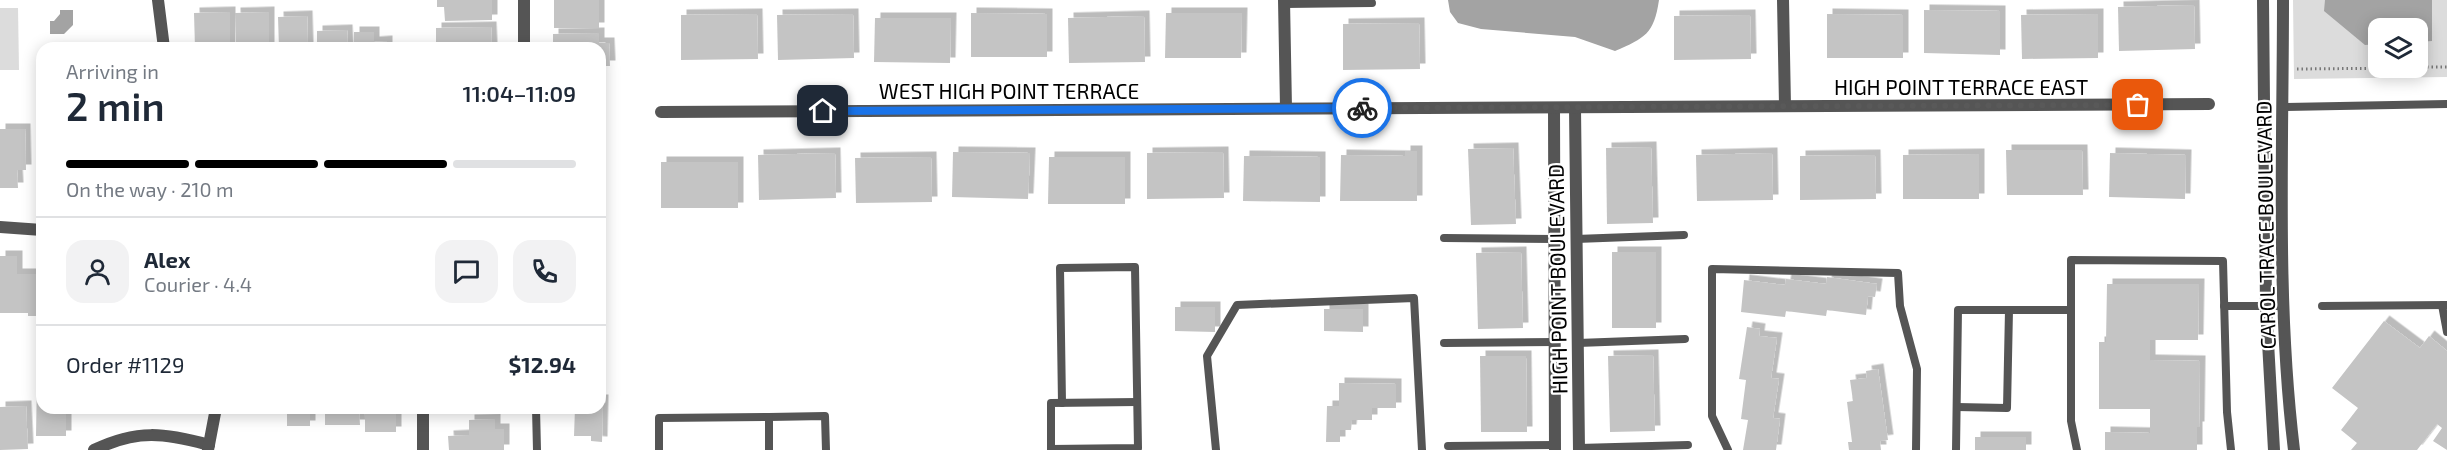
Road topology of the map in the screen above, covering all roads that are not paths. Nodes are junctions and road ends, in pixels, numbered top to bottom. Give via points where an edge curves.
1 (158, 0) edge
2 (524, 0) edge
3 (1783, 0) edge
4 (2263, 0) edge
5 (2283, 0) edge
6 (1284, 2) edge
7 (1372, 3) dead end
8 (163, 42) edge
9 (524, 42) edge
10 (2209, 104) dead end
11 (2447, 104) edge
12 (1785, 106) junction
13 (2283, 107) junction
14 (1286, 108) junction
15 (1554, 108) junction
16 (1575, 108) junction
17 (661, 112) dead end
18 (0, 226) edge
19 (36, 229) edge
20 (1684, 235) dead end
21 (1444, 238) dead end
22 (1554, 239) junction
23 (1576, 239) junction
24 (2445, 305) edge
25 (2224, 306) junction
26 (2266, 306) junction
27 (2284, 306) junction
28 (2322, 306) dead end
29 (2008, 310) junction
30 (2071, 310) junction
31 (2447, 332) edge
32 (1685, 339) dead end
33 (1444, 342) dead end
34 (1555, 342) junction
35 (1578, 342) junction
36 (1137, 402) junction
37 (1062, 404) junction
38 (1956, 407) junction
39 (215, 414) edge
40 (423, 414) edge
41 (536, 414) edge
42 (769, 417) junction
43 (1688, 445) dead end
44 (1448, 446) dead end
45 (209, 447) edge
46 (1555, 448) edge
47 (1051, 449) edge
48 (1579, 449) edge
49 (94, 450) edge
50 (423, 450) edge
51 (537, 450) edge
52 (659, 450) edge
53 (769, 450) edge
54 (826, 450) edge
55 (1216, 450) edge
56 (1422, 450) edge
57 (1728, 450) edge
58 (1916, 450) edge
59 (1956, 450) edge
60 (2078, 450) edge
61 (2231, 450) edge
62 (2274, 450) edge
63 (2294, 450) edge

1 - 8 street
2 - 9 street
3 - 12 street
4 - 26 street, CAROL TRACE BOULEVARD
5 - 13 street, CAROL TRACE BOULEVARD
6 - 7 lane
6 - 14 street
10 - 12 street, HIGH POINT TERRACE EAST
11 - 13 lane
12 - 16 street
13 - 27 street, CAROL TRACE BOULEVARD
14 - 15 street
14 - 17 street, WEST HIGH POINT TERRACE
15 - 16 street
15 - 22 street, HIGH POINT BOULEVARD
16 - 23 street, HIGH POINT BOULEVARD
18 - 19 street
20 - 23 lane
21 - 22 lane
22 - 34 street, HIGH POINT BOULEVARD
23 - 35 street, HIGH POINT BOULEVARD
24 - 28 lane
24 - 31 lane
25 - 26 lane
25 - 30 lane via 2223,261 2071,260
25 - 61 lane
26 - 27 lane
26 - 62 street, CAROL TRACE BOULEVARD
27 - 63 street, CAROL TRACE BOULEVARD
29 - 30 lane
29 - 38 lane via 1958,310
29 - 38 lane via 2007,408
30 - 60 lane via 2071,421
32 - 35 lane
33 - 34 lane
34 - 46 street, HIGH POINT BOULEVARD
35 - 48 street, HIGH POINT BOULEVARD
36 - 37 lane
36 - 37 lane via 1135,267 1060,268
36 - 47 lane via 1138,448
37 - 47 lane via 1051,404
38 - 59 lane
39 - 45 street
40 - 50 street
41 - 51 lane
42 - 52 lane via 659,418
42 - 53 lane
42 - 54 lane via 825,416
43 - 48 lane
44 - 46 lane
45 - 49 street via 173,435 146,434 119,439
55 - 56 lane via 1207,356 1237,305 1414,298
57 - 58 lane via 1712,416 1712,269 1898,273 1899,306 1917,369

